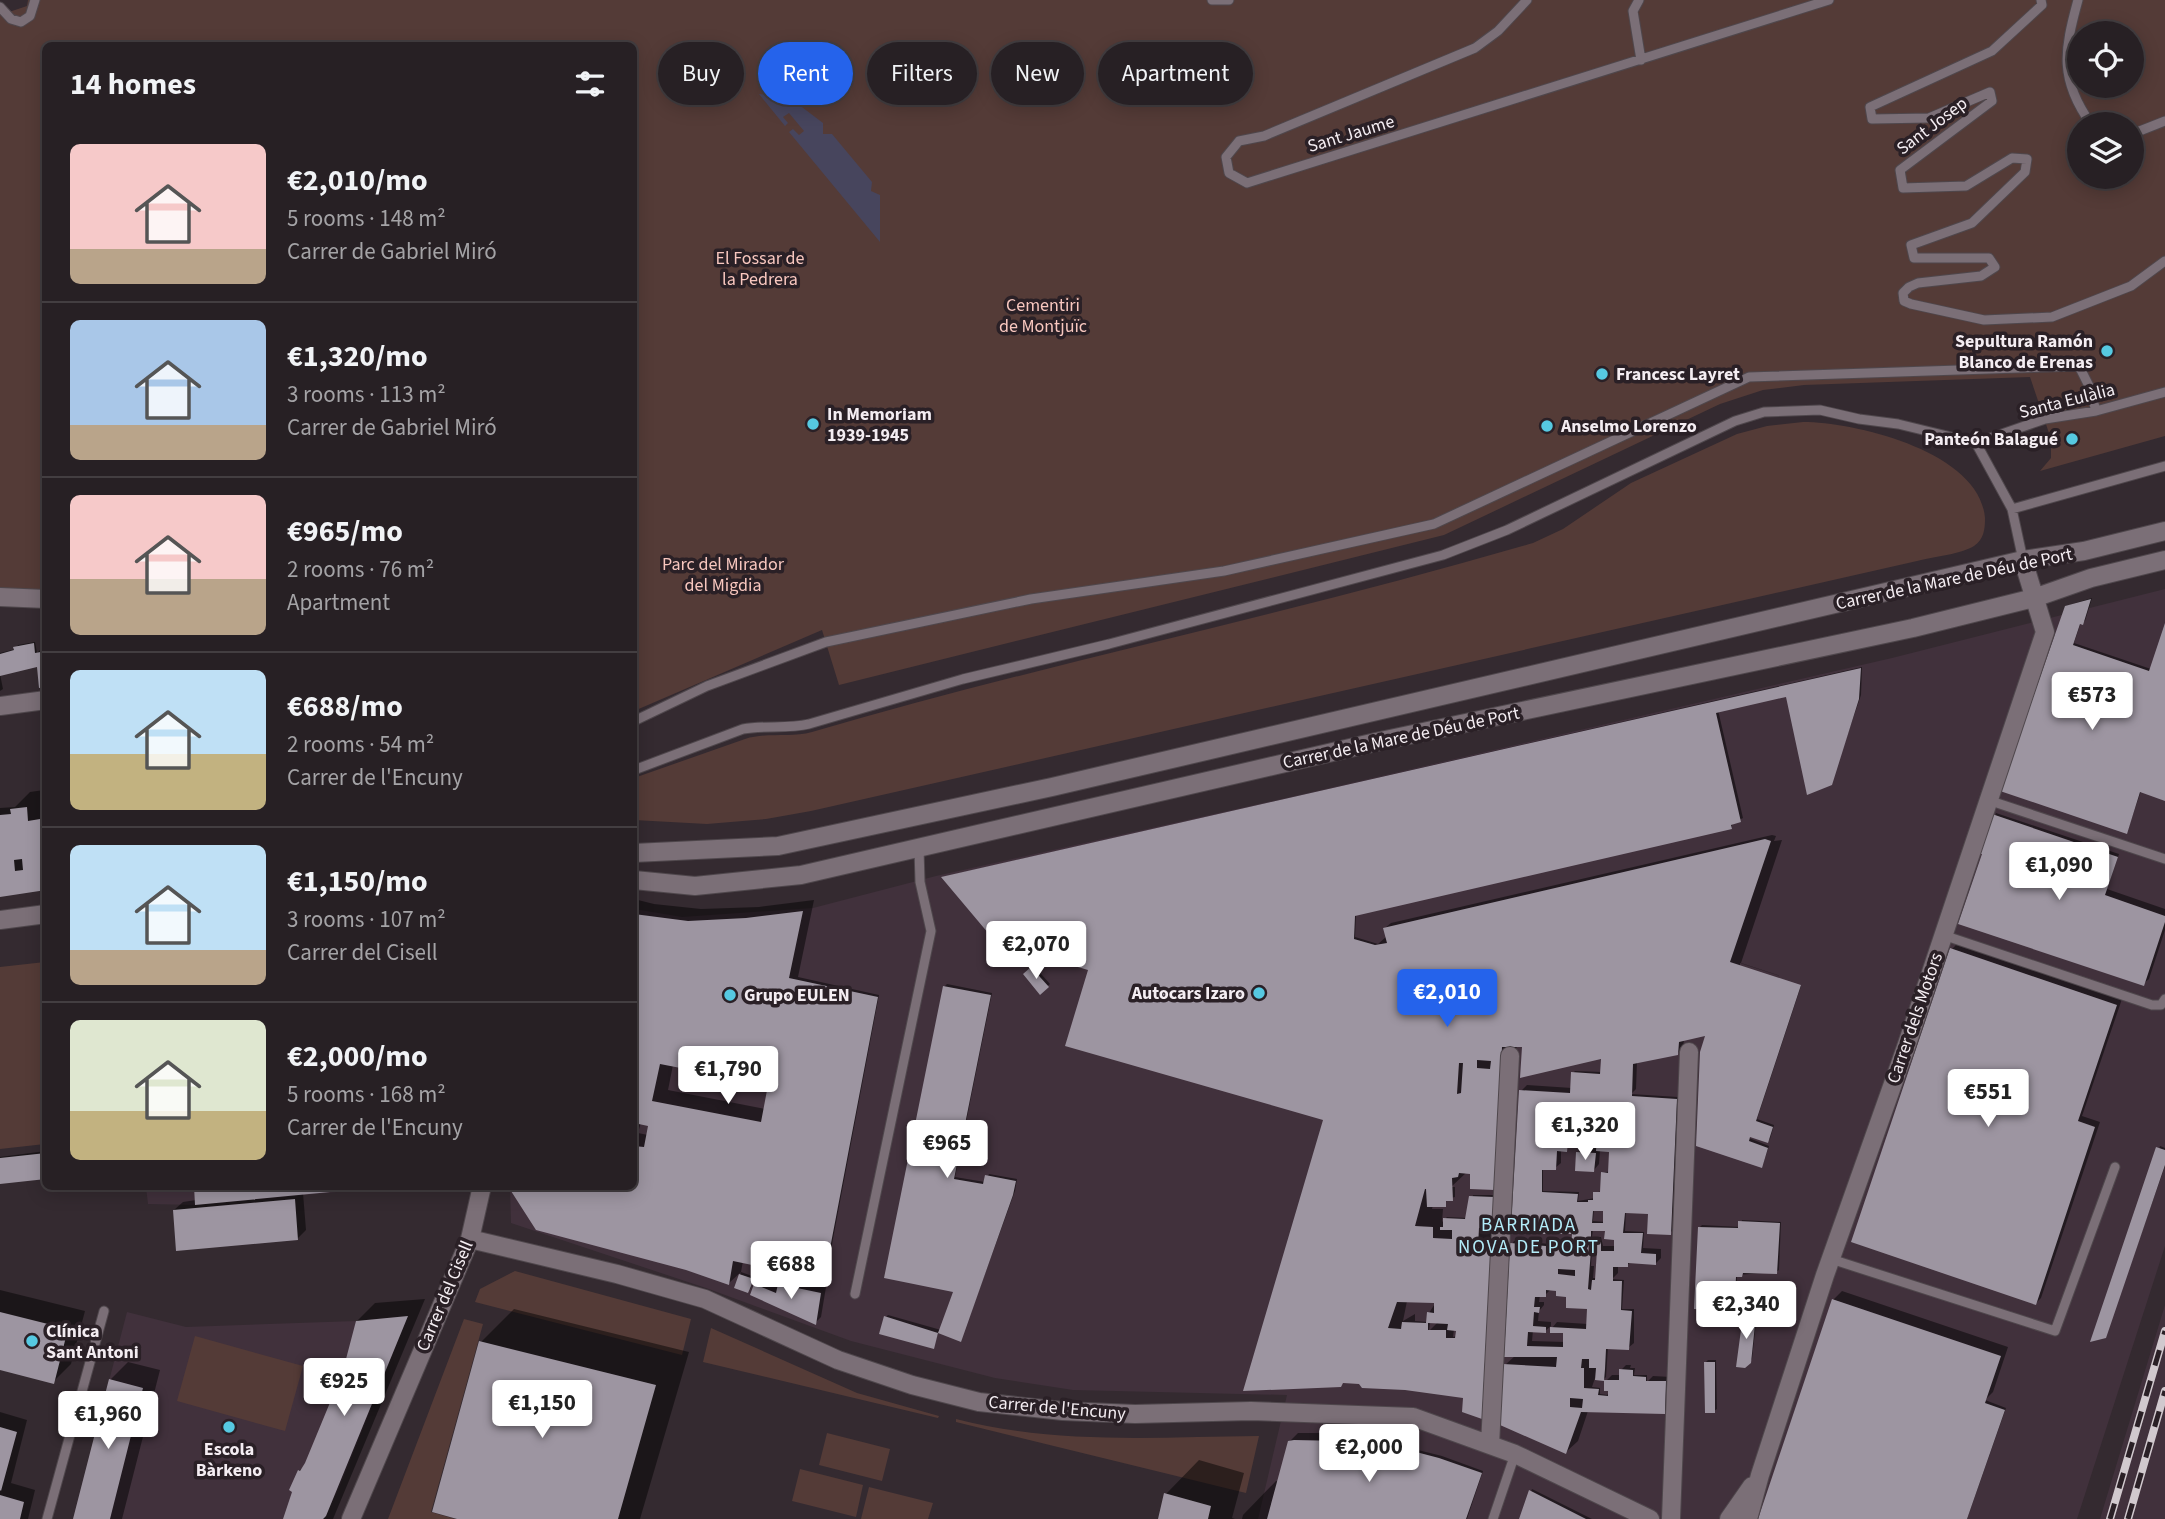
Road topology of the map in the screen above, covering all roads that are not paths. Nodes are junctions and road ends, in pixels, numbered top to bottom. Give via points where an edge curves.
1 (35, 0) edge
2 (1212, 0) edge
3 (1229, 0) edge
4 (1527, 0) edge
5 (1639, 0) edge
6 (1829, 0) edge
7 (2041, 0) edge
8 (2078, 0) edge
9 (0, 7) edge
10 (1641, 60) junction
11 (2082, 112) edge
12 (2165, 121) edge
13 (2144, 129) edge
14 (2165, 261) edge
15 (2165, 392) edge
16 (2096, 411) junction
17 (1976, 443) junction
18 (2165, 466) edge
19 (2012, 509) junction
20 (2165, 531) edge
21 (2023, 560) junction
22 (2165, 560) edge
23 (0, 597) edge
24 (2034, 598) junction
25 (42, 599) edge
26 (42, 700) edge
27 (0, 706) edge
28 (637, 720) edge
29 (637, 769) edge
30 (1988, 803) junction
31 (919, 849) junction
32 (637, 853) edge
33 (2165, 859) edge
34 (637, 880) edge
35 (42, 915) edge
36 (0, 920) edge
37 (1943, 935) junction
38 (2165, 999) edge
39 (1689, 1052) dead end
40 (1510, 1056) dead end
41 (2115, 1167) dead end
42 (481, 1190) edge
43 (470, 1239) junction
44 (1831, 1259) junction
45 (855, 1294) dead end
46 (104, 1311) dead end
47 (1490, 1445) junction
48 (1515, 1454) junction
49 (1760, 1475) junction
50 (47, 1519) edge
51 (351, 1519) edge
52 (1493, 1519) edge
53 (1650, 1519) edge
54 (1671, 1519) edge
55 (1729, 1519) edge
56 (1748, 1519) edge

1 - 9 lane via 30,16 21,22
2 - 3 lane
4 - 10 lane, Sant Jaume via 1475,48 1264,136 1239,141 1226,157 1229,173 1247,183
5 - 10 lane via 1633,11
6 - 10 lane, Sant Jaume
7 - 14 lane, Sant Josep via 2042,5 1992,51 1870,107 1872,119 1929,117 1990,92 1992,102 1900,170 1903,188 1966,186 2012,158 2027,159 2025,172 1972,223 1911,246 1914,258 1989,258 1995,267 1982,276 1909,287 1903,293 1904,301 1984,320 2052,317 2131,286
8 - 11 lane via 2065,67
12 - 13 lane
15 - 16 lane, Santa Eulàlia
16 - 17 lane, Santa Eulàlia via 2045,419
16 - 28 lane via 2079,366 1749,377 1434,524 1224,571 1031,600 826,642 707,686
17 - 19 lane
17 - 29 lane via 1820,410 1764,412 1735,421 1507,530 1443,555 963,679 809,724 743,729
18 - 19 lane
19 - 21 lane
20 - 21 street, Carrer de la Mare de Déu de Port
21 - 24 street, Carrer dels Motors
21 - 32 street, Carrer de la Mare de Déu de Port via 1065,784 778,846
22 - 24 street, Carrer de la Mare de Déu de Port
23 - 25 street
24 - 30 street, Carrer dels Motors via 2045,632
24 - 31 street, Carrer de la Mare de Déu de Port
26 - 27 street
30 - 33 lane
30 - 37 street, Carrer dels Motors
31 - 34 street, Carrer de la Mare de Déu de Port via 801,875 695,886
31 - 45 lane via 920,882 931,931
35 - 36 street
37 - 38 lane via 2152,1005 2161,1005
37 - 44 street, Carrer dels Motors
39 - 54 street
40 - 47 street
41 - 44 lane via 2055,1331
42 - 43 street, Carrer del Cisell
43 - 47 street, Carrer de l'Encuny via 705,1299 838,1360 979,1402 1135,1414 1251,1411 1413,1417
43 - 51 street, Carrer del Cisell
44 - 49 street, Carrer dels Motors
46 - 50 lane
47 - 48 street, Carrer de l'Encuny
48 - 52 lane
48 - 53 street, Carrer de l'Encuny
49 - 55 street, Carrer dels Motors
49 - 56 street, Carrer dels Motors

